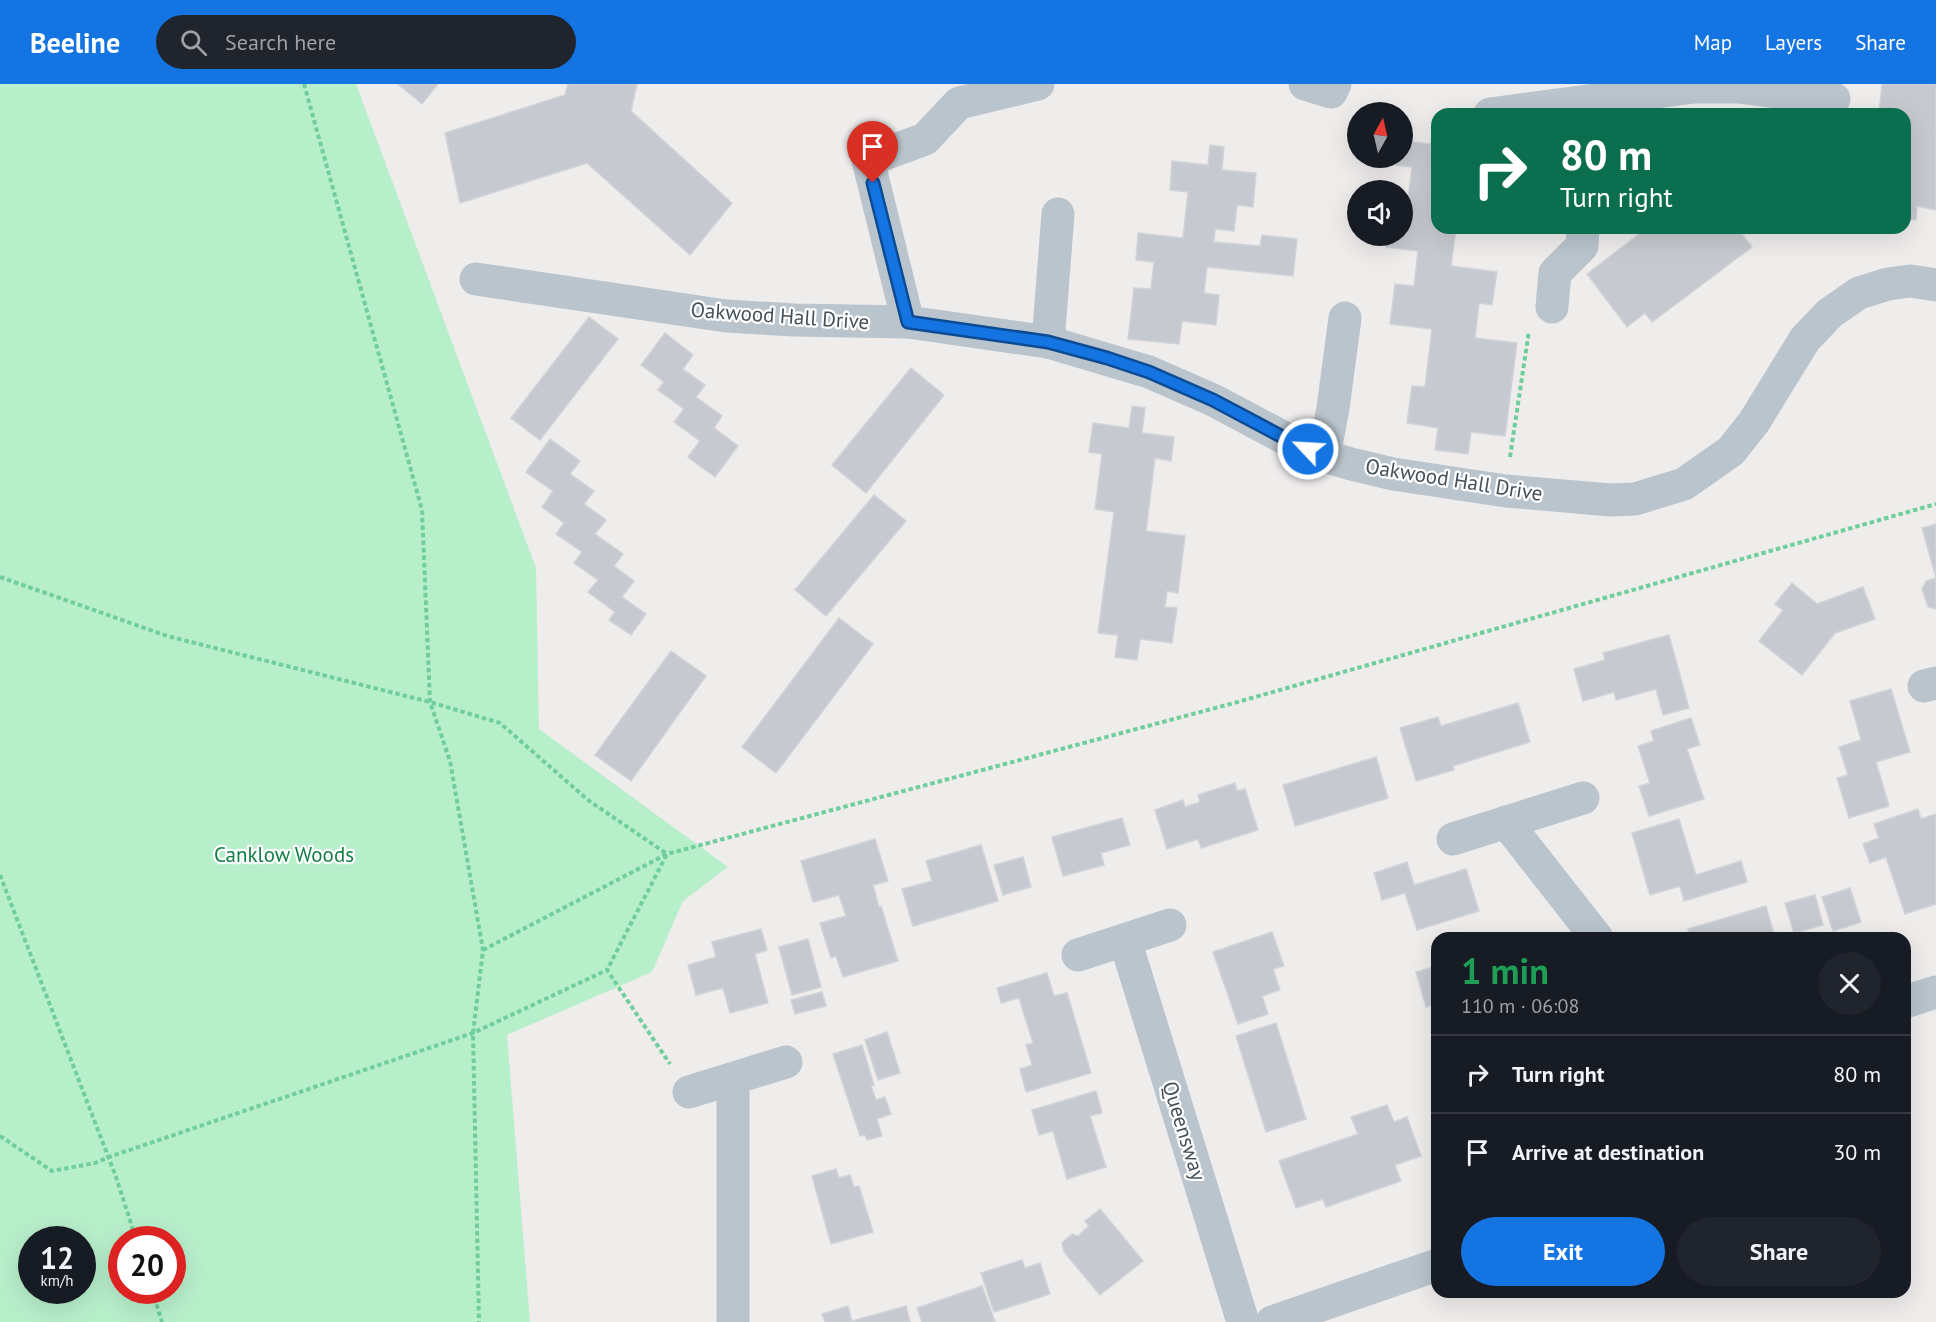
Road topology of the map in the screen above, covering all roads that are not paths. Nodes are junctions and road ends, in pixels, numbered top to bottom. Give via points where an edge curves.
1 (1038, 84) edge
2 (1305, 84) edge
3 (1335, 84) edge
4 (1834, 99) dead end
5 (1535, 108) edge
6 (1058, 214) dead end
7 (1583, 234) edge
8 (476, 279) dead end
9 (1936, 285) edge
10 (1552, 307) road end
11 (1345, 318) dead end
12 (908, 322) junction
13 (1048, 342) junction
14 (1324, 456) junction
15 (1583, 798) dead end
16 (1506, 822) junction
17 (1453, 839) dead end
18 (1170, 926) dead end
19 (1592, 932) edge
20 (1125, 940) junction
21 (1078, 955) dead end
22 (1936, 992) edge
23 (1911, 1000) edge
24 (786, 1062) dead end
25 (732, 1079) junction
26 (688, 1092) road end
27 (1431, 1267) edge
28 (733, 1322) edge
29 (1243, 1322) edge
30 (1272, 1322) edge

1 - 12 street via 959,103 925,139 868,160
2 - 3 street via 1331,92
4 - 5 street via 1738,87 1694,87
6 - 13 street
7 - 10 street via 1582,246 1556,273
8 - 12 street, Oakwood Hall Drive via 726,316
9 - 14 street, Oakwood Hall Drive via 1910,281 1858,293 1830,313 1805,339 1754,422 1731,451 1684,484 1635,499 1506,491 1393,474
11 - 14 street
12 - 13 street, Oakwood Hall Drive
13 - 14 street, Oakwood Hall Drive via 1149,372
15 - 16 street
16 - 17 street
16 - 19 street
18 - 20 street
20 - 21 street
20 - 29 street, Queensway
22 - 23 street
24 - 25 street
25 - 26 street
25 - 28 street
27 - 30 street

